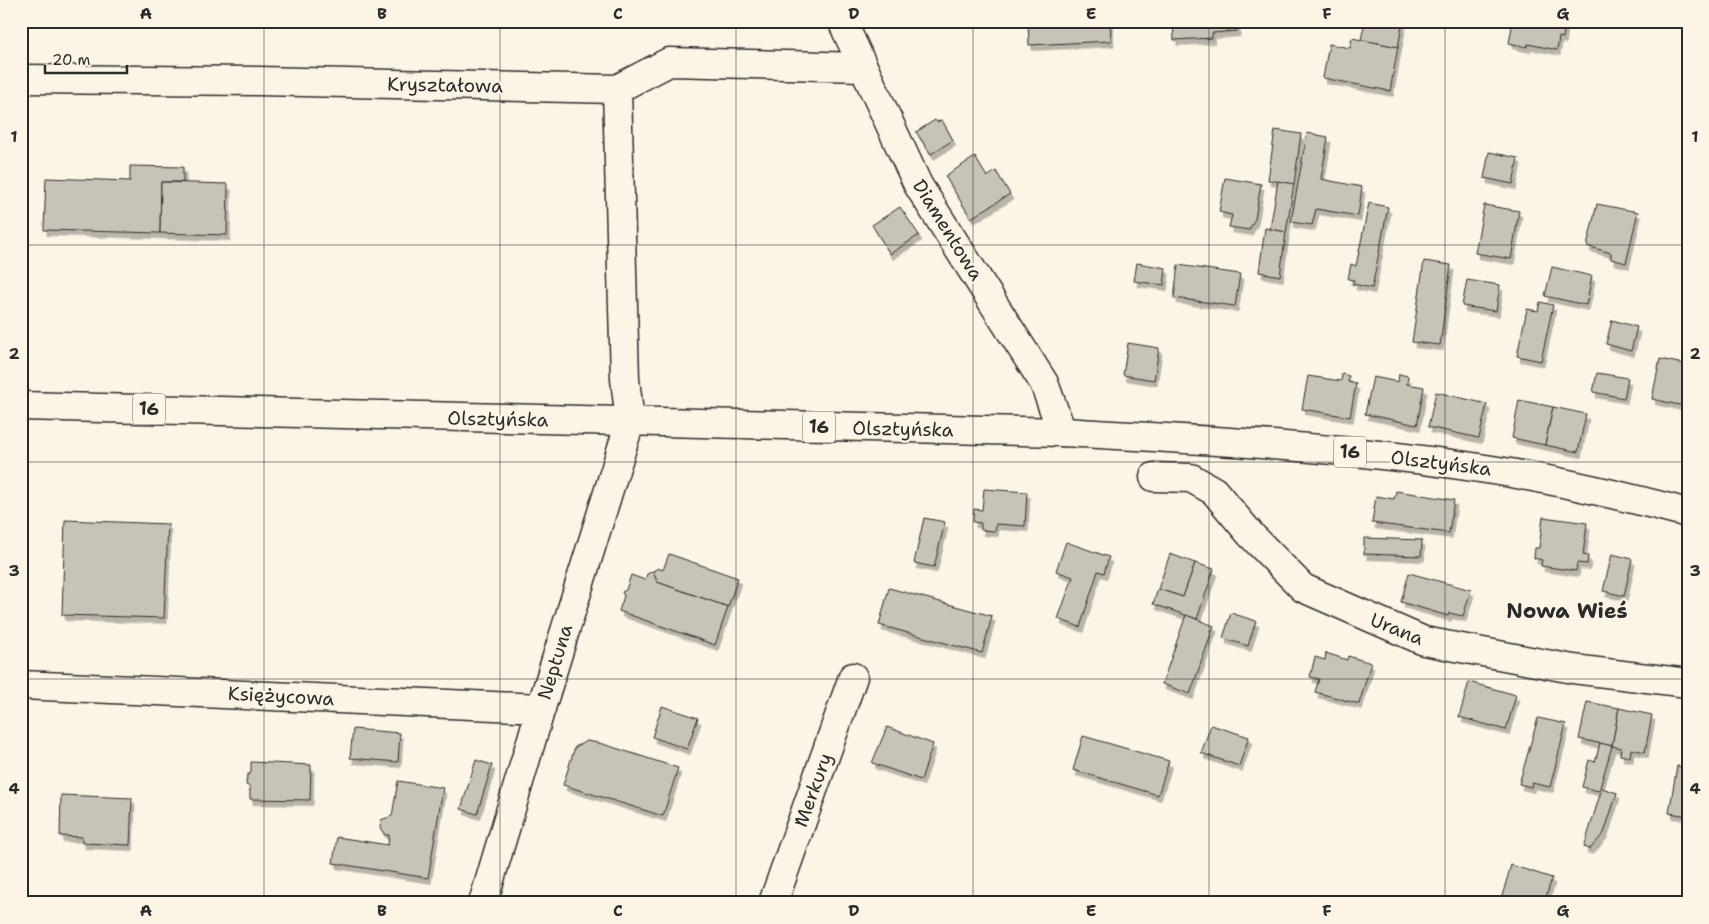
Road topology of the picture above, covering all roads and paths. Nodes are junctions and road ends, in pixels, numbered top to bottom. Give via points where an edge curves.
1 (842, 21) edge
2 (863, 67) junction
3 (21, 79) edge
4 (618, 89) junction
5 (21, 406) edge
6 (630, 422) junction
7 (1062, 432) junction
8 (1154, 477) dead end
9 (1688, 513) edge
10 (854, 677) dead end
11 (1688, 683) edge
12 (21, 685) edge
13 (540, 708) junction
14 (483, 903) edge
15 (772, 903) edge

1 - 2 street, Diamentowa
2 - 4 street, Kryształowa via 670,62
2 - 7 street, Diamentowa via 918,185 1044,382
3 - 4 street, Kryształowa
4 - 6 street via 624,378
5 - 6 street, Olsztyńska / 16
6 - 7 street, Olsztyńska / 16
6 - 13 street, Neptuna
7 - 9 street, Olsztyńska / 16 via 1318,448 1490,469
8 - 11 street, Urana via 1191,478 1214,491 1303,588 1424,642 1573,670
10 - 15 street, Merkury
12 - 13 street, Księżycowa
13 - 14 street, Neptuna

